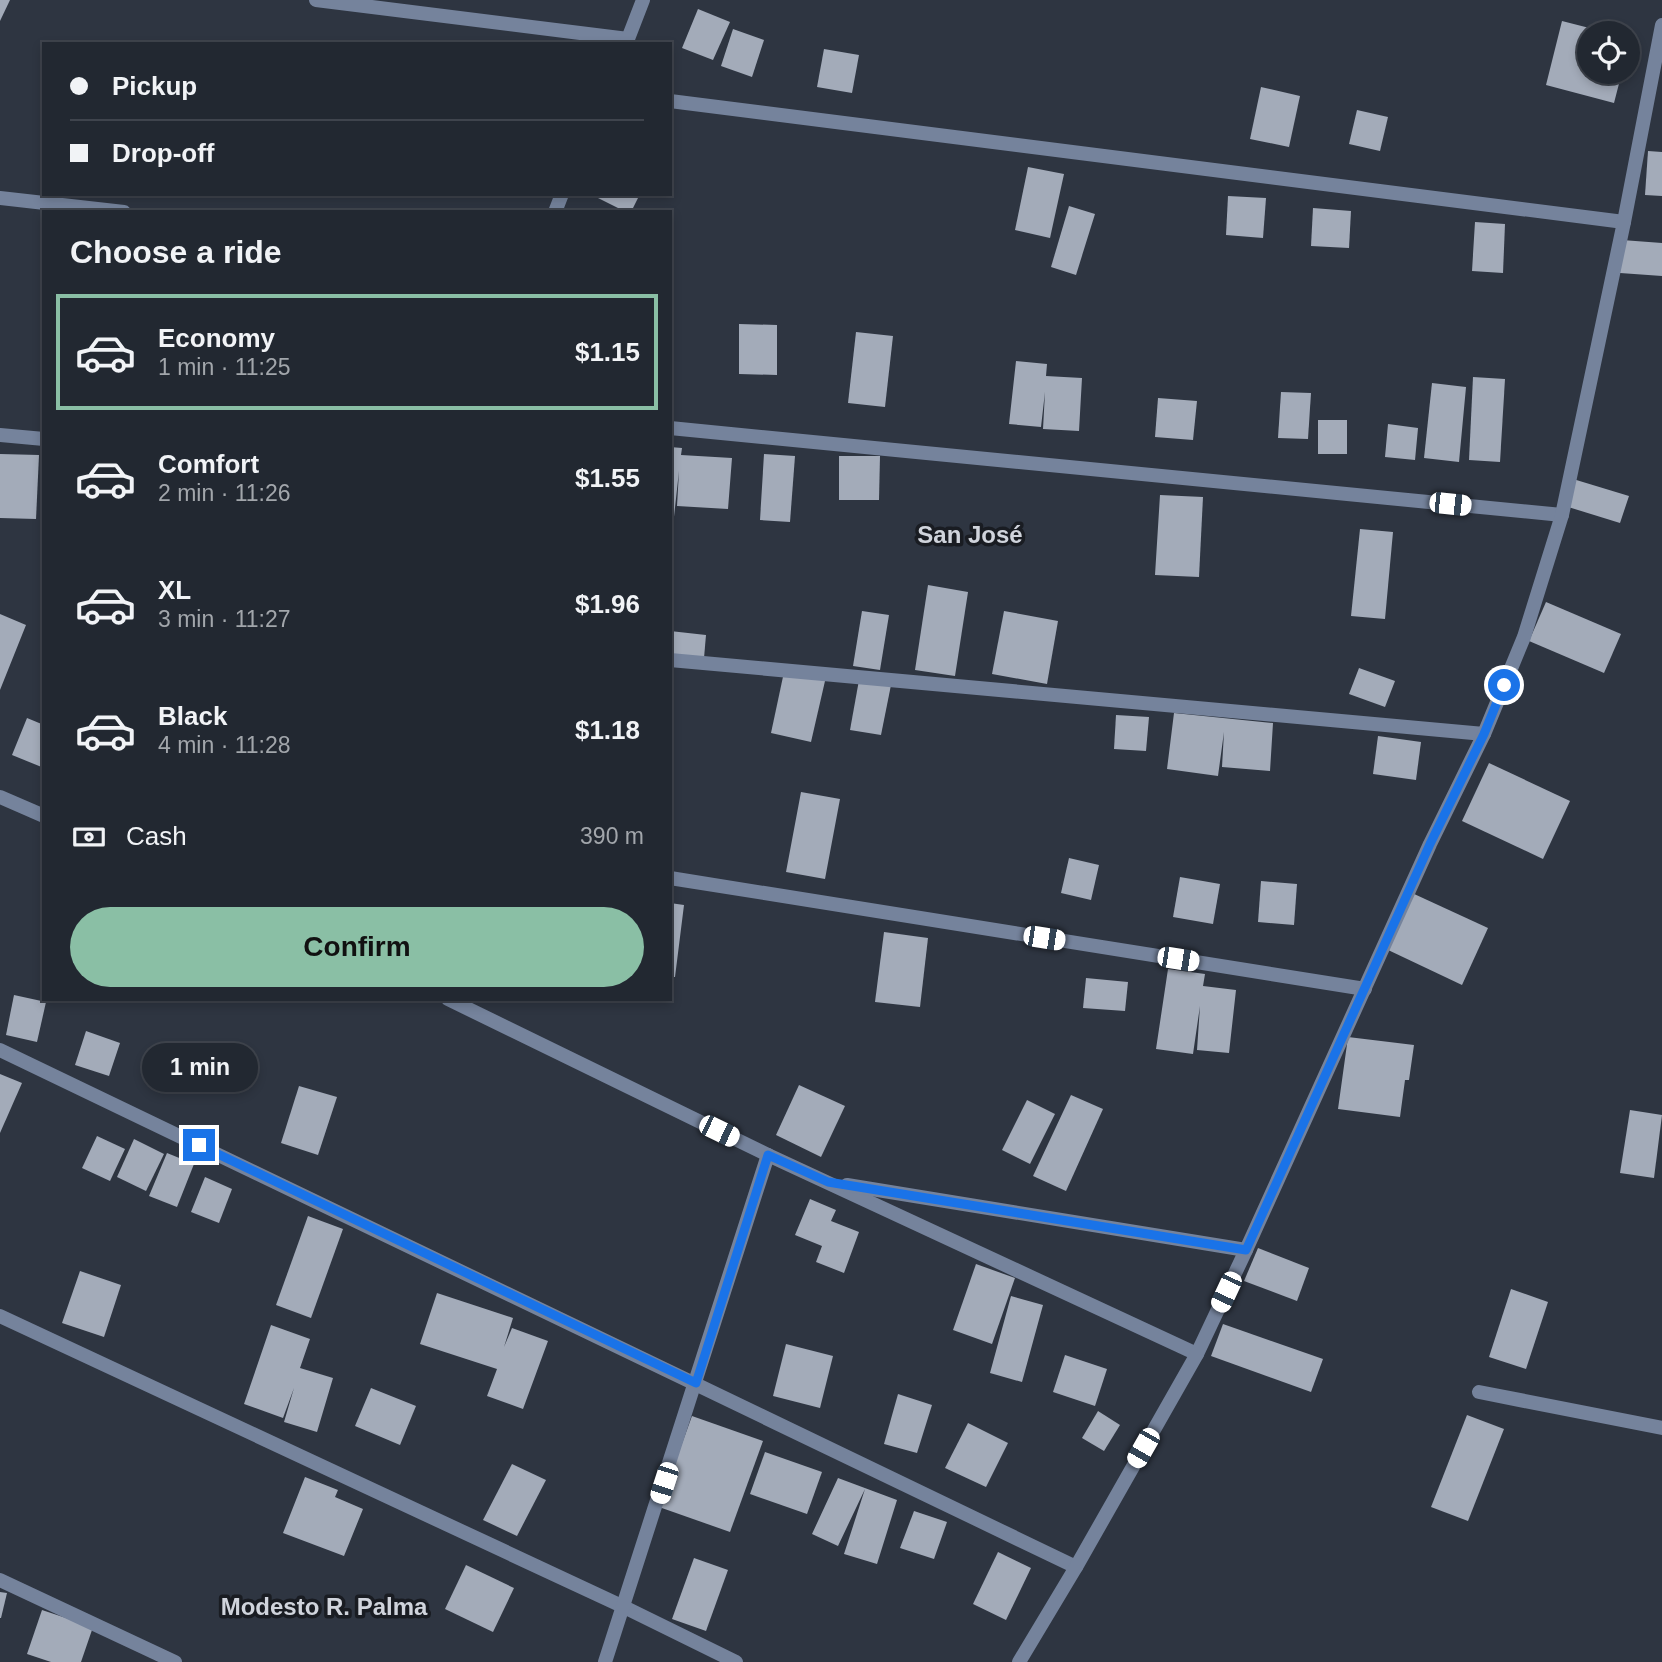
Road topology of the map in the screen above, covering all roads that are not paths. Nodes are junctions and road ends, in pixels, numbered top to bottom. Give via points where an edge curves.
1 (316, 0) edge
2 (643, 0) edge
3 (1662, 26) edge
4 (627, 41) edge
5 (672, 101) edge
6 (0, 198) edge
7 (106, 210) edge
8 (1624, 222) junction
9 (672, 428) edge
10 (0, 435) edge
11 (42, 439) edge
12 (1562, 515) junction
13 (672, 660) edge
14 (1484, 734) junction
15 (0, 797) edge
16 (42, 815) edge
17 (672, 878) edge
18 (1365, 989) junction
19 (452, 1001) edge
20 (0, 1050) edge
21 (768, 1155) junction
22 (828, 1182) junction
23 (1246, 1250) junction
24 (0, 1316) edge
25 (1196, 1354) junction
26 (696, 1383) junction
27 (1479, 1392) dead end
28 (1662, 1428) edge
29 (1076, 1567) junction
30 (0, 1580) edge
31 (624, 1607) junction
32 (175, 1662) edge
33 (605, 1662) edge
34 (736, 1662) edge
35 (1018, 1662) edge

1 - 4 street
2 - 4 street
3 - 8 street
5 - 8 street
6 - 7 street
8 - 12 street
9 - 12 street
10 - 11 street
12 - 14 street via 1524,637
13 - 14 street
14 - 18 street
15 - 16 street
17 - 18 street
18 - 23 street
19 - 21 street
20 - 26 street
21 - 22 street
21 - 26 street
22 - 23 street
22 - 25 street
23 - 25 street
24 - 31 street
25 - 29 street
26 - 29 street
26 - 31 street
27 - 28 street
29 - 35 street
30 - 32 street
31 - 33 street
31 - 34 street

